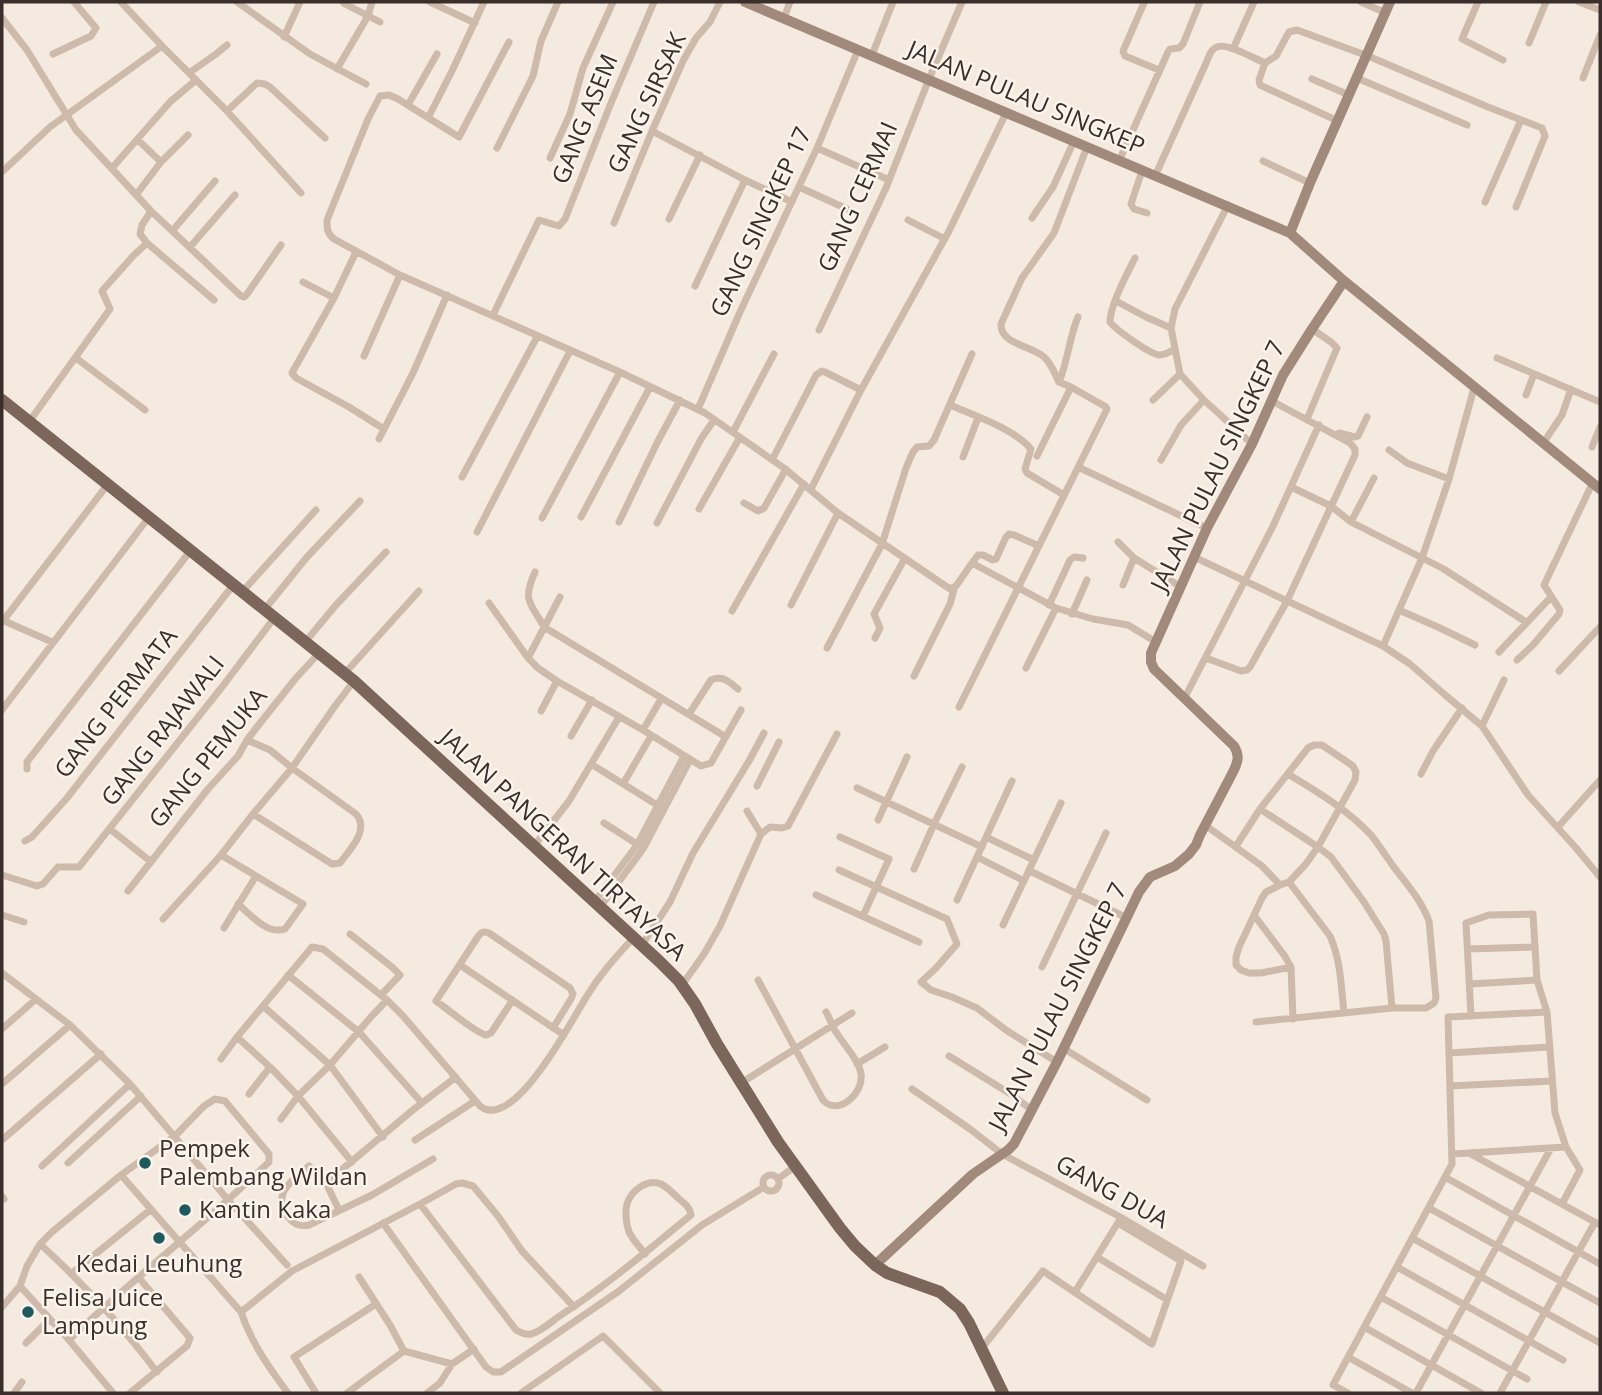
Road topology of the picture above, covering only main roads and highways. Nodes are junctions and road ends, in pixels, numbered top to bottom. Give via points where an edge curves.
1 (3, 404) edge
2 (1003, 1393) edge

1 - 2 main road, JALAN PANGERAN TIRTAYASA via 350,677 659,961 695,1004 794,1167 840,1228 875,1265 940,1292 960,1308

